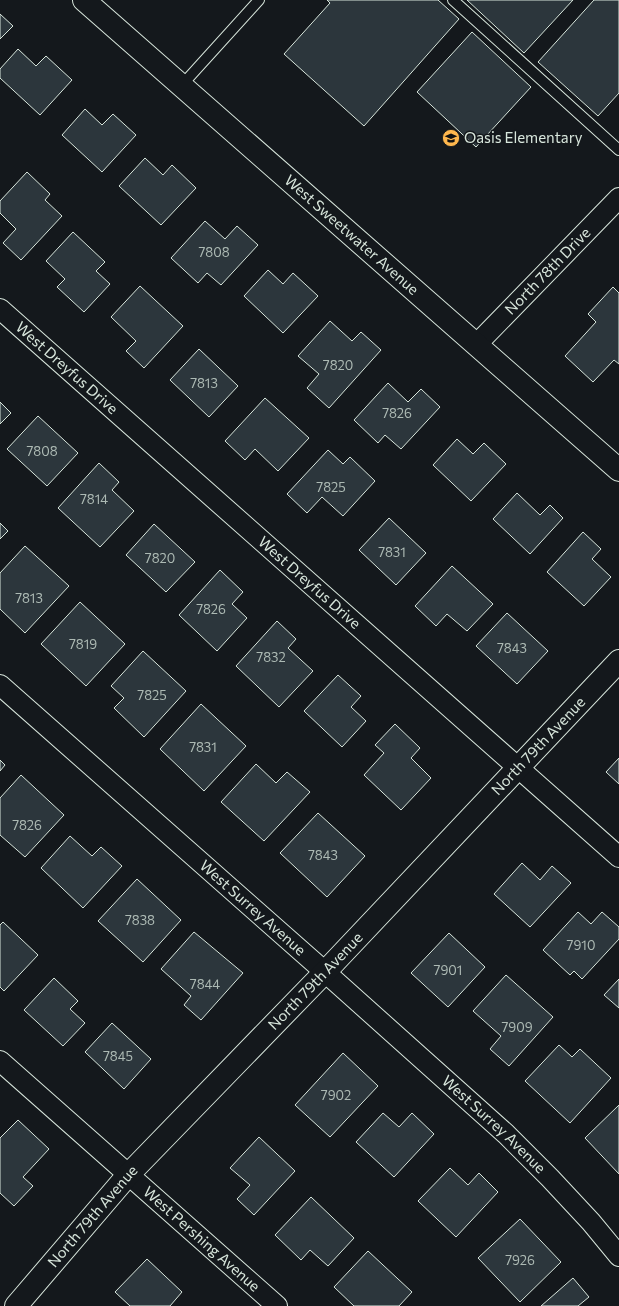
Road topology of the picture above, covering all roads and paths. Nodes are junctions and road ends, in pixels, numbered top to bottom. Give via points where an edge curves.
1 (84, 0) edge
2 (259, 0) edge
3 (453, 0) edge
4 (182, 85) junction
5 (619, 150) edge
6 (619, 198) edge
7 (0, 309) edge
8 (476, 345) junction
9 (619, 470) edge
10 (619, 661) edge
11 (0, 685) edge
12 (518, 768) junction
13 (619, 857) edge
14 (325, 972) junction
15 (0, 1061) edge
16 (128, 1175) junction
17 (619, 1256) edge
18 (16, 1306) edge
19 (277, 1306) edge

1 - 4 street, West Sweetwater Avenue
2 - 4 lane
3 - 5 lane
4 - 8 street, West Sweetwater Avenue
6 - 8 street, North 78th Drive
7 - 12 street, West Dreyfus Drive
8 - 9 street, West Sweetwater Avenue
10 - 12 street, North 79th Avenue
11 - 14 street, West Surrey Avenue
12 - 13 street, West Dreyfus Drive
12 - 14 street, North 79th Avenue
14 - 16 street, North 79th Avenue
14 - 17 street, West Surrey Avenue via 506,1134 591,1222
15 - 16 street, West Pershing Avenue
16 - 18 street, North 79th Avenue
16 - 19 street, West Pershing Avenue

